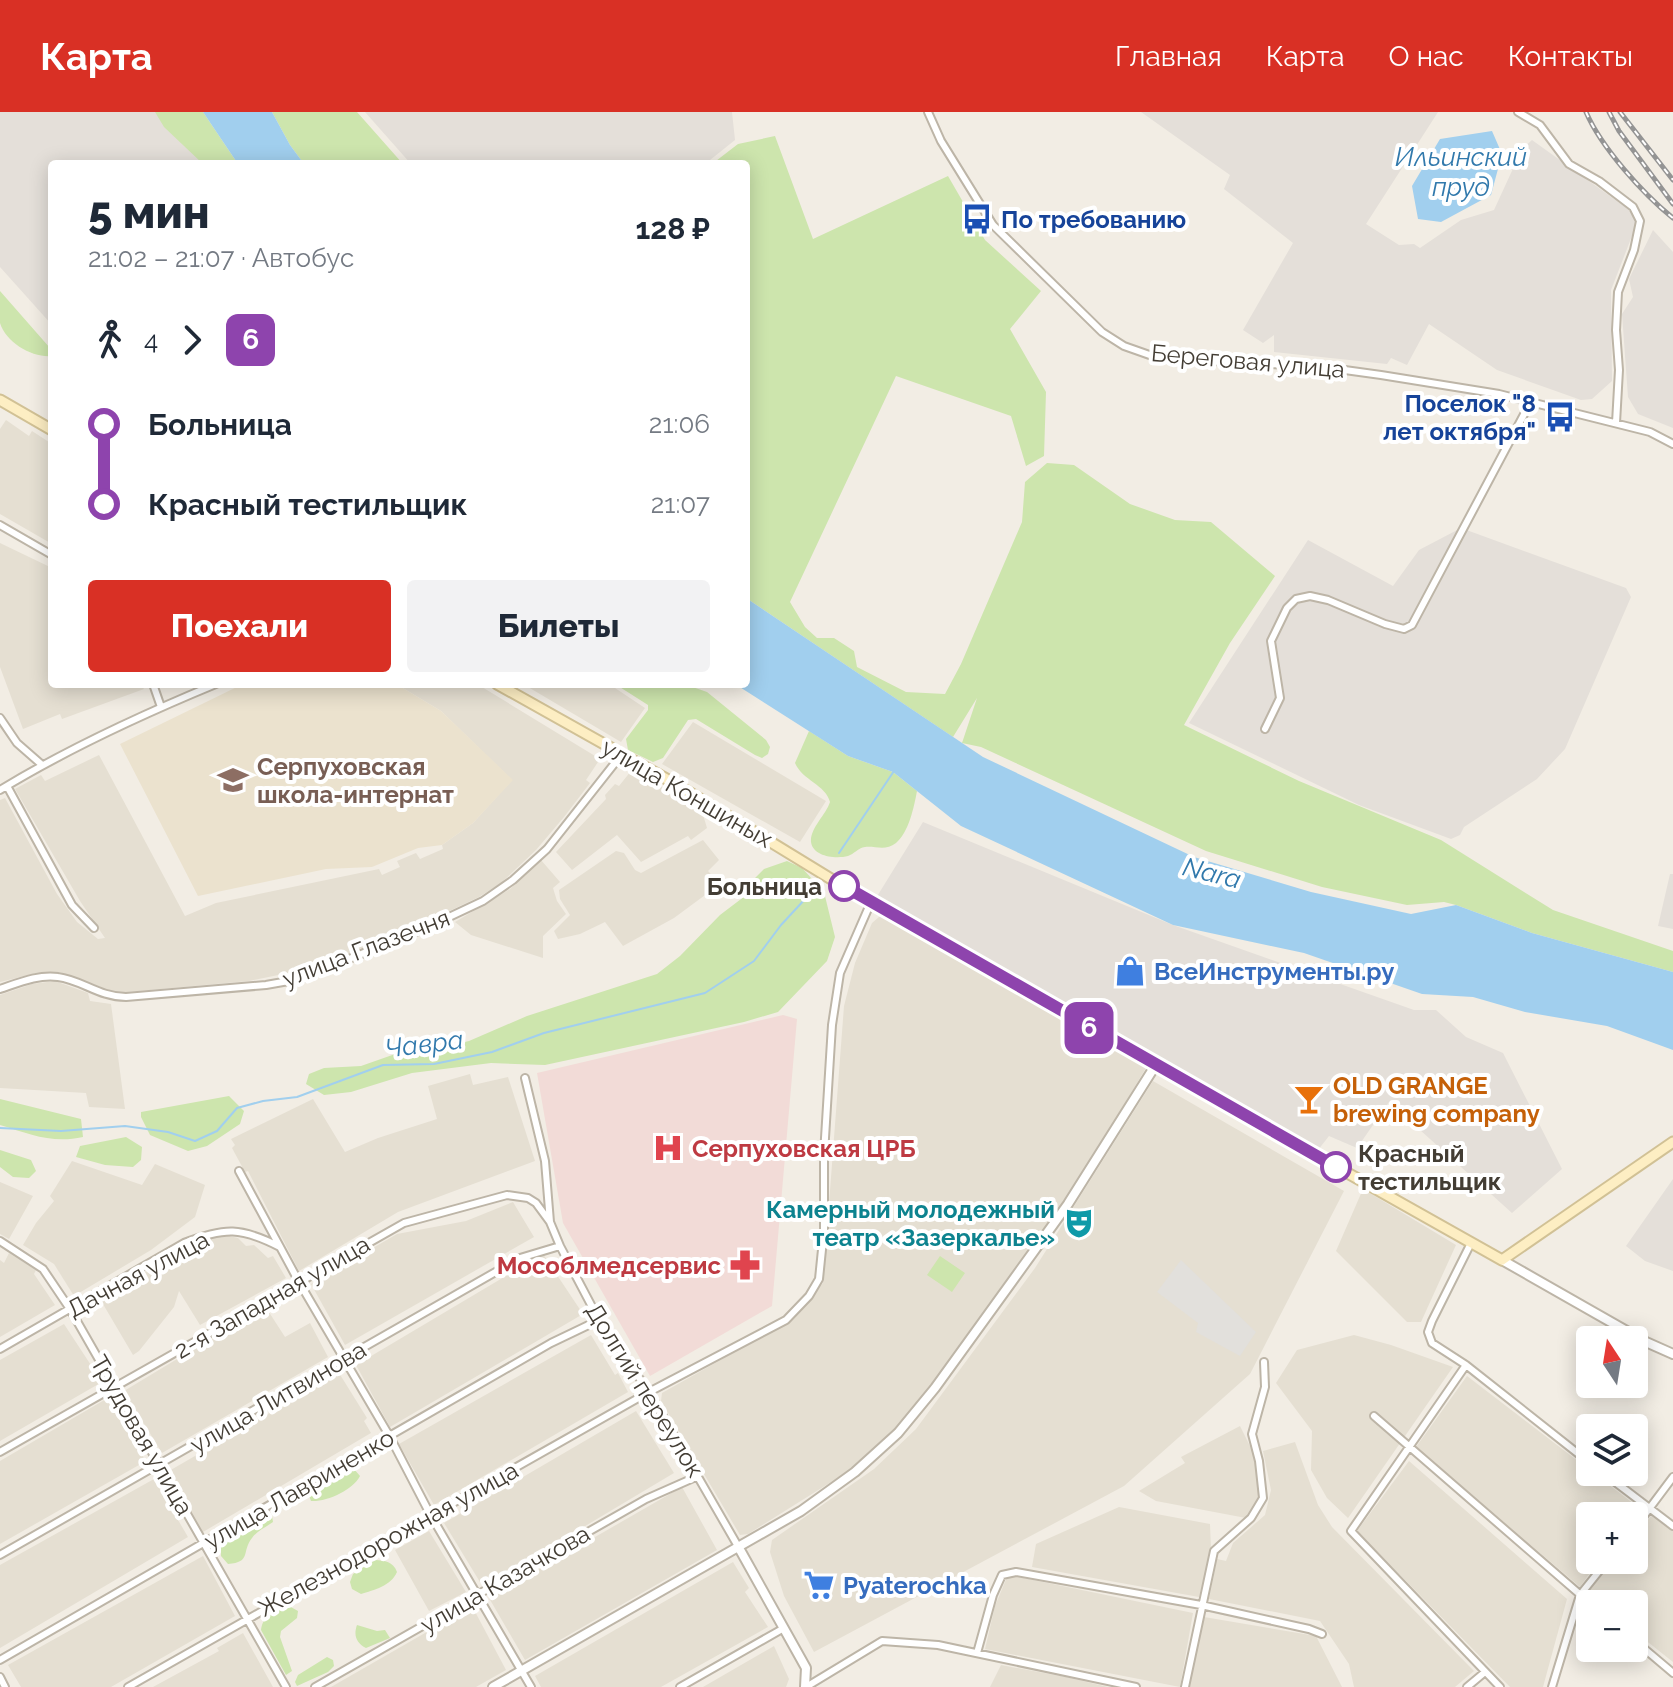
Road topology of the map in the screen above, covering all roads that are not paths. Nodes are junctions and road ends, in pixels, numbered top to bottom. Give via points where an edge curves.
1 (928, 112) edge
2 (1518, 112) edge
3 (0, 400) edge
4 (1530, 403) junction
5 (1616, 423) junction
6 (48, 428) edge
7 (1673, 444) edge
8 (0, 525) edge
9 (48, 553) edge
10 (154, 688) edge
11 (206, 688) edge
12 (504, 688) edge
13 (161, 707) junction
14 (0, 718) edge
15 (1265, 729) dead end
16 (622, 754) junction
17 (41, 764) junction
18 (7, 786) junction
19 (0, 790) edge
20 (871, 902) junction
21 (94, 928) dead end
22 (0, 989) edge
23 (1155, 1066) junction
24 (525, 1078) dead end
25 (1673, 1142) edge
26 (239, 1171) dead end
27 (550, 1222) junction
28 (0, 1241) edge
29 (1471, 1243) junction
30 (560, 1246) junction
31 (280, 1247) junction
32 (1502, 1260) junction
33 (299, 1282) junction
34 (70, 1309) junction
35 (599, 1320) junction
36 (0, 1349) edge
37 (1673, 1354) edge
38 (344, 1358) junction
39 (1264, 1362) dead end
40 (1466, 1365) junction
41 (115, 1387) junction
42 (649, 1392) junction
43 (1374, 1416) dead end
44 (390, 1437) junction
45 (1409, 1446) junction
46 (0, 1452) edge
47 (1576, 1452) edge
48 (160, 1465) junction
49 (698, 1476) junction
50 (1673, 1477) edge
51 (1620, 1486) edge
52 (1650, 1510) junction
53 (1648, 1512) edge
54 (430, 1514) junction
55 (1673, 1526) edge
56 (205, 1544) junction
57 (739, 1548) junction
58 (0, 1555) edge
59 (1597, 1574) edge
60 (1584, 1590) edge
61 (1576, 1592) edge
62 (479, 1594) junction
63 (1201, 1605) junction
64 (1576, 1608) edge
65 (248, 1618) junction
66 (784, 1628) junction
67 (1322, 1634) dead end
68 (1648, 1652) edge
69 (977, 1653) junction
70 (0, 1660) edge
71 (522, 1670) junction
72 (1485, 1672) junction
73 (1673, 1673) edge
74 (0, 1677) edge
75 (5, 1687) edge
76 (128, 1687) edge
77 (286, 1687) edge
78 (315, 1687) edge
79 (493, 1687) edge
80 (531, 1687) edge
81 (680, 1687) edge
82 (806, 1687) edge
83 (1136, 1687) edge
84 (1185, 1687) edge
85 (1467, 1687) edge
86 (1500, 1687) edge
87 (1552, 1687) edge

1 - 4 street, Береговая улица via 993,225 1102,332 1124,346 1158,358 1364,372
2 - 5 street via 1540,125 1569,164 1633,207 1640,221 1618,292
3 - 6 main road
4 - 5 street, Береговая улица
4 - 15 street via 1412,625 1404,629 1385,624 1310,596 1287,608 1271,641 1280,698
5 - 7 street, Береговая улица
8 - 9 street
10 - 13 street
11 - 13 street
12 - 16 main road, улица Коншиных
13 - 17 street
14 - 17 street
16 - 20 main road, улица Коншиных
16 - 22 street, улица Глазечня via 547,849 483,901 300,979 126,997 109,997 59,977
17 - 18 street
18 - 19 street
18 - 21 street via 72,905
20 - 23 main road, улица Коншиных
20 - 42 street, Железнодорожная улица via 840,973 832,1025 819,1279 786,1320
23 - 29 main road, улица Коншиных
23 - 57 street via 1068,1204 898,1433 855,1472
24 - 27 street, Долгий переулок via 545,1161
25 - 32 main road
26 - 31 street
27 - 30 street, Долгий переулок
27 - 33 street, 2-я Западная улица via 528,1198 494,1197 404,1223
28 - 34 street, Трудовая улица via 43,1269
29 - 32 main road, улица Коншиных
29 - 40 street via 1428,1332 1432,1343
30 - 35 street, Долгий переулок
30 - 38 street, улица Литвинова via 520,1258
31 - 33 street
31 - 34 street, Дачная улица via 255,1234 211,1232
32 - 37 street
33 - 38 street
33 - 41 street, 2-я Западная улица
34 - 36 street, Дачная улица
34 - 41 street, Трудовая улица
35 - 42 street, Долгий переулок
35 - 44 street, улица Лавриненко
38 - 44 street
38 - 48 street, улица Литвинова
39 - 63 street via 1265,1387 1252,1434 1263,1498 1251,1518 1214,1551
40 - 45 street
40 - 47 street
41 - 46 street, 2-я Западная улица
41 - 48 street, Трудовая улица
42 - 49 street, Долгий переулок
42 - 54 street, Железнодорожная улица
43 - 45 street
44 - 54 street
44 - 56 street, улица Лавриненко
45 - 61 street
45 - 72 street via 1351,1531
48 - 56 street, Трудовая улица
48 - 58 street, улица Литвинова
49 - 57 street, Долгий переулок
49 - 62 street, улица Казачкова via 646,1499
50 - 52 street
51 - 52 street
52 - 53 street
52 - 55 street
54 - 62 street
54 - 65 street, Железнодорожная улица
56 - 65 street, Трудовая улица
56 - 70 street, улица Лавриненко
57 - 66 street, Долгий переулок
57 - 71 street
59 - 60 street
62 - 71 street
62 - 78 street, улица Казачкова
63 - 67 street
63 - 69 street via 1016,1572 1002,1575
63 - 84 street
64 - 87 street
65 - 76 street, Железнодорожная улица
65 - 77 street, Трудовая улица
66 - 81 street
66 - 82 street, Долгий переулок via 806,1668
68 - 73 street
69 - 82 street via 882,1641
69 - 83 street
71 - 79 street
71 - 80 street
72 - 85 street
72 - 86 street
74 - 75 street

